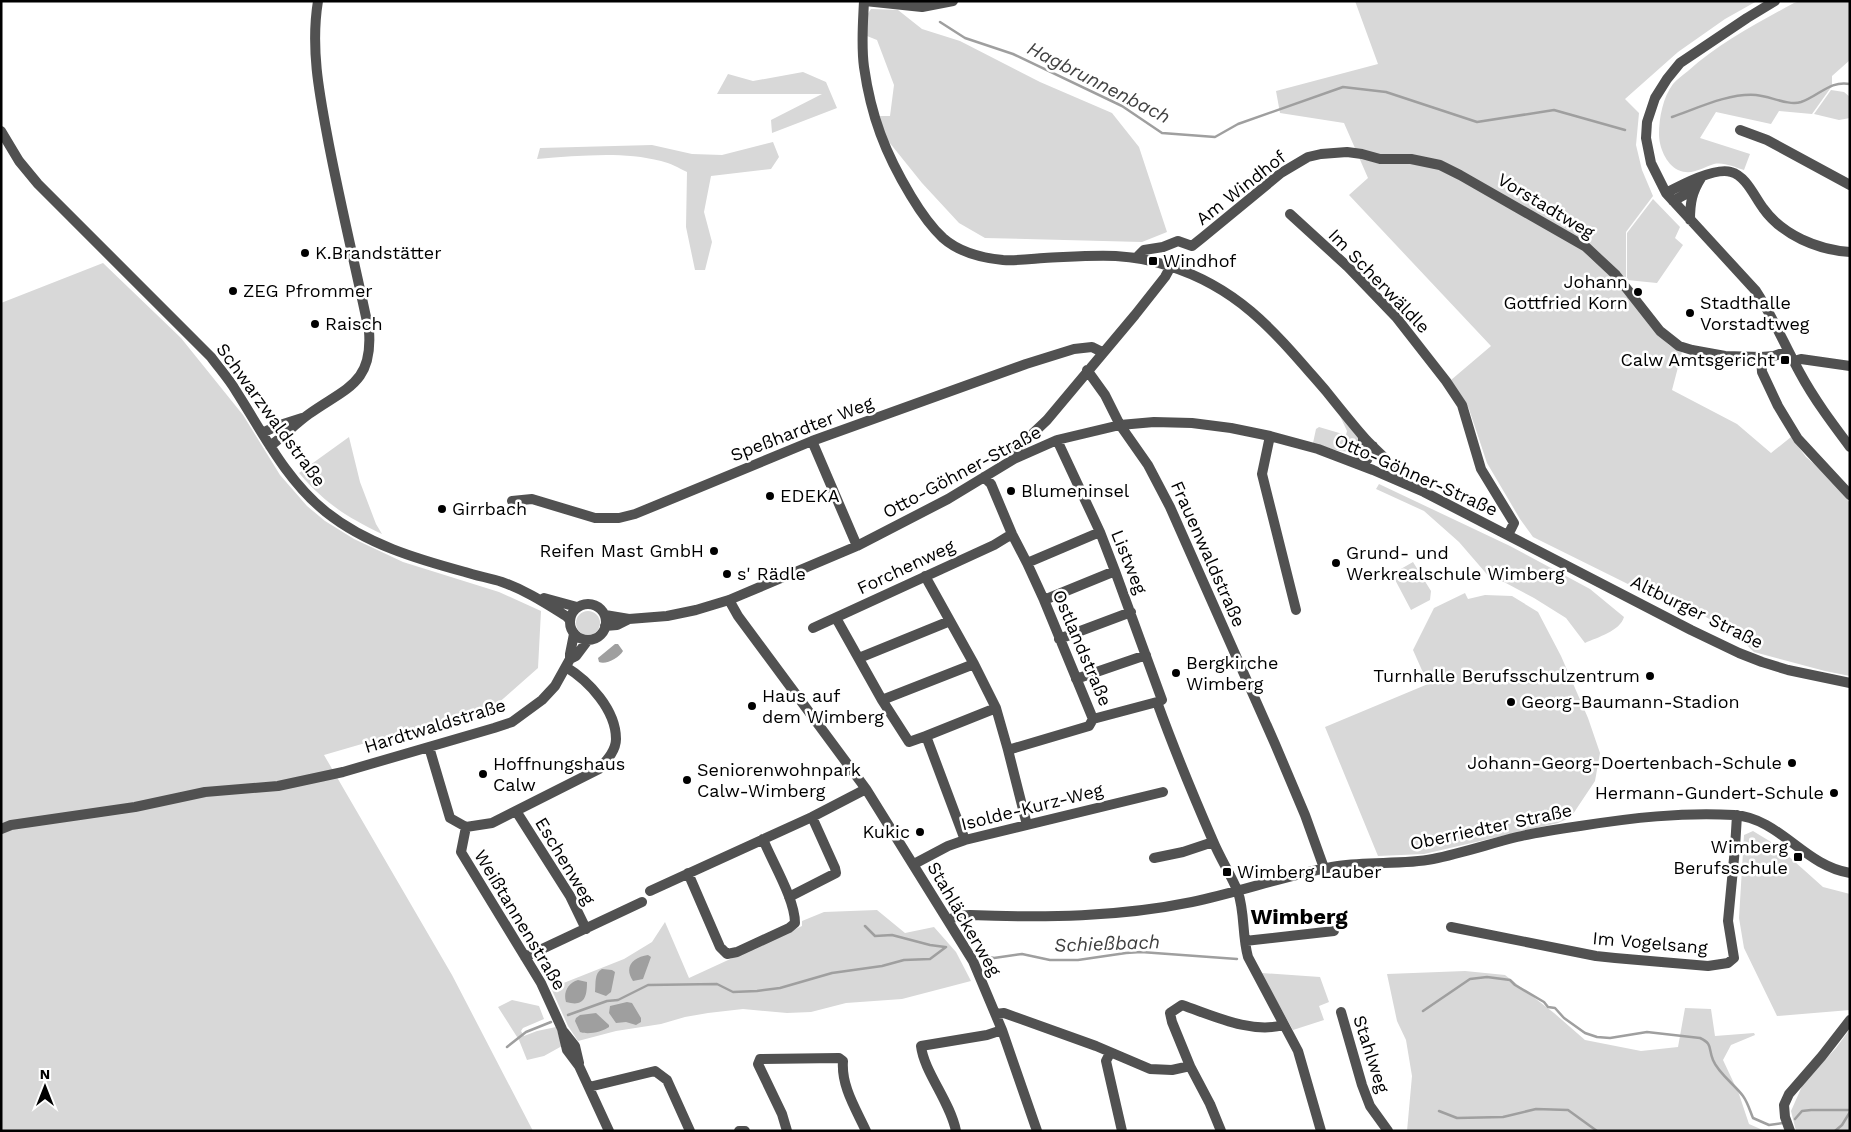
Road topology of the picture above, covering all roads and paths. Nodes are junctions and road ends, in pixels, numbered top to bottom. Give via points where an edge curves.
1 (318, 1) edge
2 (864, 1) edge
3 (952, 1) edge
4 (1775, 1) edge
5 (1740, 130) dead end
6 (1, 131) edge
7 (1400, 158) joint
8 (1701, 178) junction
9 (1850, 185) edge
10 (1693, 190) junction
11 (1670, 197) junction
12 (1290, 214) dead end
13 (1690, 220) junction
14 (1850, 252) edge
15 (1137, 257) junction
16 (1171, 266) junction
17 (1788, 351) junction
18 (1102, 352) junction
19 (1761, 357) junction
20 (1794, 361) junction
21 (1850, 366) edge
22 (1087, 370) junction
23 (305, 417) junction
24 (1120, 425) junction
25 (262, 433) junction
26 (1270, 436) junction
27 (1364, 437) junction
28 (1057, 440) junction
29 (812, 441) junction
30 (270, 446) junction
31 (1373, 446) junction
32 (1850, 446) edge
33 (1014, 459) junction
34 (1358, 464) junction
35 (984, 477) junction
36 (1401, 482) junction
37 (1850, 495) edge
38 (512, 501) dead end
39 (1100, 532) junction
40 (1012, 534) junction
41 (1508, 535) junction
42 (858, 546) junction
43 (1537, 551) joint
44 (1027, 563) junction
45 (1116, 571) junction
46 (926, 576) junction
47 (536, 597) junction
48 (729, 600) junction
49 (1044, 600) junction
50 (577, 607) junction
51 (1296, 610) dead end
52 (1131, 612) junction
53 (836, 618) junction
54 (570, 620) junction
55 (605, 621) junction
56 (950, 621) junction
57 (812, 628) dead end
58 (574, 634) junction
59 (1059, 639) junction
60 (588, 640) junction
61 (1146, 655) junction
62 (859, 658) junction
63 (568, 663) junction
64 (974, 664) junction
65 (1076, 679) junction
66 (1850, 683) edge
67 (882, 700) junction
68 (1162, 700) dead end
69 (996, 708) junction
70 (1093, 720) junction
71 (926, 736) junction
72 (429, 747) junction
73 (1008, 750) junction
74 (866, 789) junction
75 (1163, 792) dead end
76 (516, 811) junction
77 (1737, 816) junction
78 (812, 817) junction
79 (1027, 824) junction
80 (466, 827) junction
81 (1, 829) edge
82 (763, 839) junction
83 (966, 840) junction
84 (1213, 842) junction
85 (1154, 858) dead end
86 (914, 864) junction
87 (1324, 868) junction
88 (688, 873) junction
89 (1850, 873) edge
90 (650, 890) dead end
91 (1237, 892) junction
92 (789, 897) junction
93 (642, 902) dead end
94 (949, 920) junction
95 (1451, 927) dead end
96 (586, 929) junction
97 (1334, 931) dead end
98 (1245, 941) junction
99 (525, 957) junction
100 (1340, 1012) dead end
101 (996, 1014) junction
102 (1850, 1020) edge
103 (1284, 1025) junction
104 (1002, 1030) junction
105 (1110, 1053) junction
106 (1190, 1066) junction
107 (589, 1088) junction
108 (609, 1131) edge
109 (690, 1131) edge
110 (739, 1131) edge
111 (745, 1131) edge
112 (787, 1131) edge
113 (866, 1131) edge
114 (956, 1131) edge
115 (1037, 1131) edge
116 (1122, 1131) edge
117 (1221, 1131) edge
118 (1321, 1131) edge
119 (1388, 1131) edge
120 (1790, 1131) edge

1 - 23 street via 316,76 371,347 367,364 356,382
2 - 3 street via 922,7
2 - 15 street, Am Windhof via 864,64 878,129 895,169 920,211 944,238 982,258
4 - 11 street via 1680,63 1655,98 1647,122 1646,138 1651,163
5 - 9 street via 1767,140
6 - 25 street, Schwarzwaldstraße via 38,184 211,357
7 - 15 street, Am Windhof via 1380,159 1347,152 1308,157 1280,173 1192,246 1178,240 1144,250
7 - 19 street, Vorstadtweg via 1440,165 1586,247 1616,276 1660,331 1679,346 1725,356
8 - 10 street
8 - 11 street via 1688,181
8 - 14 street via 1720,171 1739,175 1776,223 1810,243
10 - 11 street
10 - 13 street
11 - 13 street
12 - 41 street, Im Scherwäldle via 1396,317 1454,392 1462,406 1481,469 1514,523
13 - 17 street via 1756,291
15 - 16 street, Am Windhof
16 - 18 street via 1166,277
16 - 27 street, Am Windhof via 1218,286 1258,316
17 - 19 street, Vorstadtweg
17 - 20 street
18 - 22 street
18 - 29 street, Speßhardter Weg via 1092,347 1074,349
19 - 37 street via 1762,372 1798,438
20 - 21 street via 1813,360
20 - 32 street via 1820,408
22 - 24 street, Frauenwaldstraße via 1105,395
22 - 33 street via 1047,420 1011,454
23 - 25 street
23 - 30 street
24 - 26 street, Otto-Göhner-Straße via 1192,423
24 - 28 street, Otto-Göhner-Straße
24 - 87 street, Frauenwaldstraße via 1148,464 1170,507 1275,744
25 - 30 street, Schwarzwaldstraße
26 - 34 street, Otto-Göhner-Straße
26 - 51 street via 1262,474
27 - 31 street, Am Windhof
27 - 34 street
28 - 33 street, Otto-Göhner-Straße
28 - 39 street, Listweg
29 - 38 street, Speßhardter Weg via 619,518 595,518 532,499
29 - 42 street
30 - 47 street, Schwarzwaldstraße via 304,492 327,513 363,536 415,558 500,581
31 - 34 street via 1367,460
31 - 36 street, Am Windhof via 1396,470
33 - 35 street, Otto-Göhner-Straße
34 - 36 street, Otto-Göhner-Straße
35 - 40 street, Ostlandstraße via 991,484
35 - 42 street, Otto-Göhner-Straße
36 - 41 street, Otto-Göhner-Straße
39 - 44 street
39 - 45 street, Listweg
40 - 44 street, Ostlandstraße
40 - 46 street, Forchenweg
41 - 43 street, Otto-Göhner-Straße
42 - 48 street, Otto-Göhner-Straße
43 - 66 street, Altburger Straße via 1747,656 1788,670
44 - 49 street, Ostlandstraße
45 - 49 street
45 - 52 street, Listweg
46 - 53 street, Forchenweg
46 - 56 street
47 - 50 street
47 - 54 street
48 - 55 street, Otto-Göhner-Straße via 667,616
48 - 74 street, Stahläckerweg
49 - 59 street, Ostlandstraße
50 - 54 street
50 - 55 street via 593,604 602,610
52 - 59 street
52 - 61 street, Listweg
53 - 57 street, Forchenweg
53 - 62 street
54 - 58 street
55 - 60 street via 601,634
56 - 62 street
56 - 64 street
58 - 60 street
58 - 63 street, Hardtwaldstraße
59 - 65 street, Ostlandstraße
60 - 63 street, Hardtwaldstraße
61 - 65 street
61 - 68 street, Listweg
62 - 67 street
63 - 72 street, Hardtwaldstraße via 555,686 542,700 512,722
63 - 76 street via 612,718 616,740 611,756 599,769
64 - 67 street
64 - 69 street
65 - 70 street, Ostlandstraße
67 - 71 street via 910,744
69 - 71 street
69 - 73 street
70 - 73 street via 1089,726
70 - 84 street, Ostlandstraße via 1157,702
71 - 83 street
72 - 80 street via 450,818
72 - 81 street, Hardtwaldstraße via 278,786 205,792
73 - 79 street
74 - 78 street
74 - 86 street, Stahläckerweg
75 - 79 street, Isolde-Kurz-Weg
76 - 80 street via 492,823
76 - 96 street, Eschenweg via 570,896
77 - 87 street, Oberriedter Straße via 1697,813 1623,819 1518,836 1432,859
77 - 89 street, Oberriedter Straße via 1769,825 1809,856 1826,866
77 - 95 street, Im Vogelsang via 1728,921 1734,958 1728,963 1708,966 1596,956
78 - 82 street
78 - 92 street via 836,874
79 - 83 street, Isolde-Kurz-Weg
80 - 99 street, Weißtannenstraße via 461,852
82 - 88 street
82 - 92 street
83 - 86 street, Isolde-Kurz-Weg
84 - 85 street
84 - 91 street, Ostlandstraße
86 - 94 street, Stahläckerweg
87 - 91 street, Oberriedter Straße
88 - 90 street
88 - 92 street via 720,947 727,954 796,923
91 - 94 street, Oberriedter Straße via 1121,912 1079,916 964,915
91 - 98 street, Ostlandstraße via 1242,907
93 - 96 street
94 - 101 street, Stahläckerweg via 973,961
96 - 99 street
97 - 98 street
98 - 103 street, Ostlandstraße via 1248,957
99 - 107 street, Weißtannenstraße via 562,1029 576,1046 579,1066
100 - 119 street, Stahlweg via 1370,1106
101 - 104 street, Stahläckerweg
101 - 105 street via 1004,1013
102 - 120 street via 1788,1094 1784,1105
103 - 106 street via 1273,1028 1230,1022 1182,1005 1170,1013
103 - 118 street, Ostlandstraße via 1298,1051
104 - 114 street via 922,1046 922,1056 946,1100
104 - 115 street, Stahläckerweg
105 - 106 street via 1150,1069 1172,1070
105 - 116 street via 1106,1060
106 - 117 street
107 - 108 street, Weißtannenstraße
107 - 109 street via 655,1070 667,1080
110 - 111 street
112 - 113 street via 758,1064 760,1059 839,1058 843,1061 846,1087

